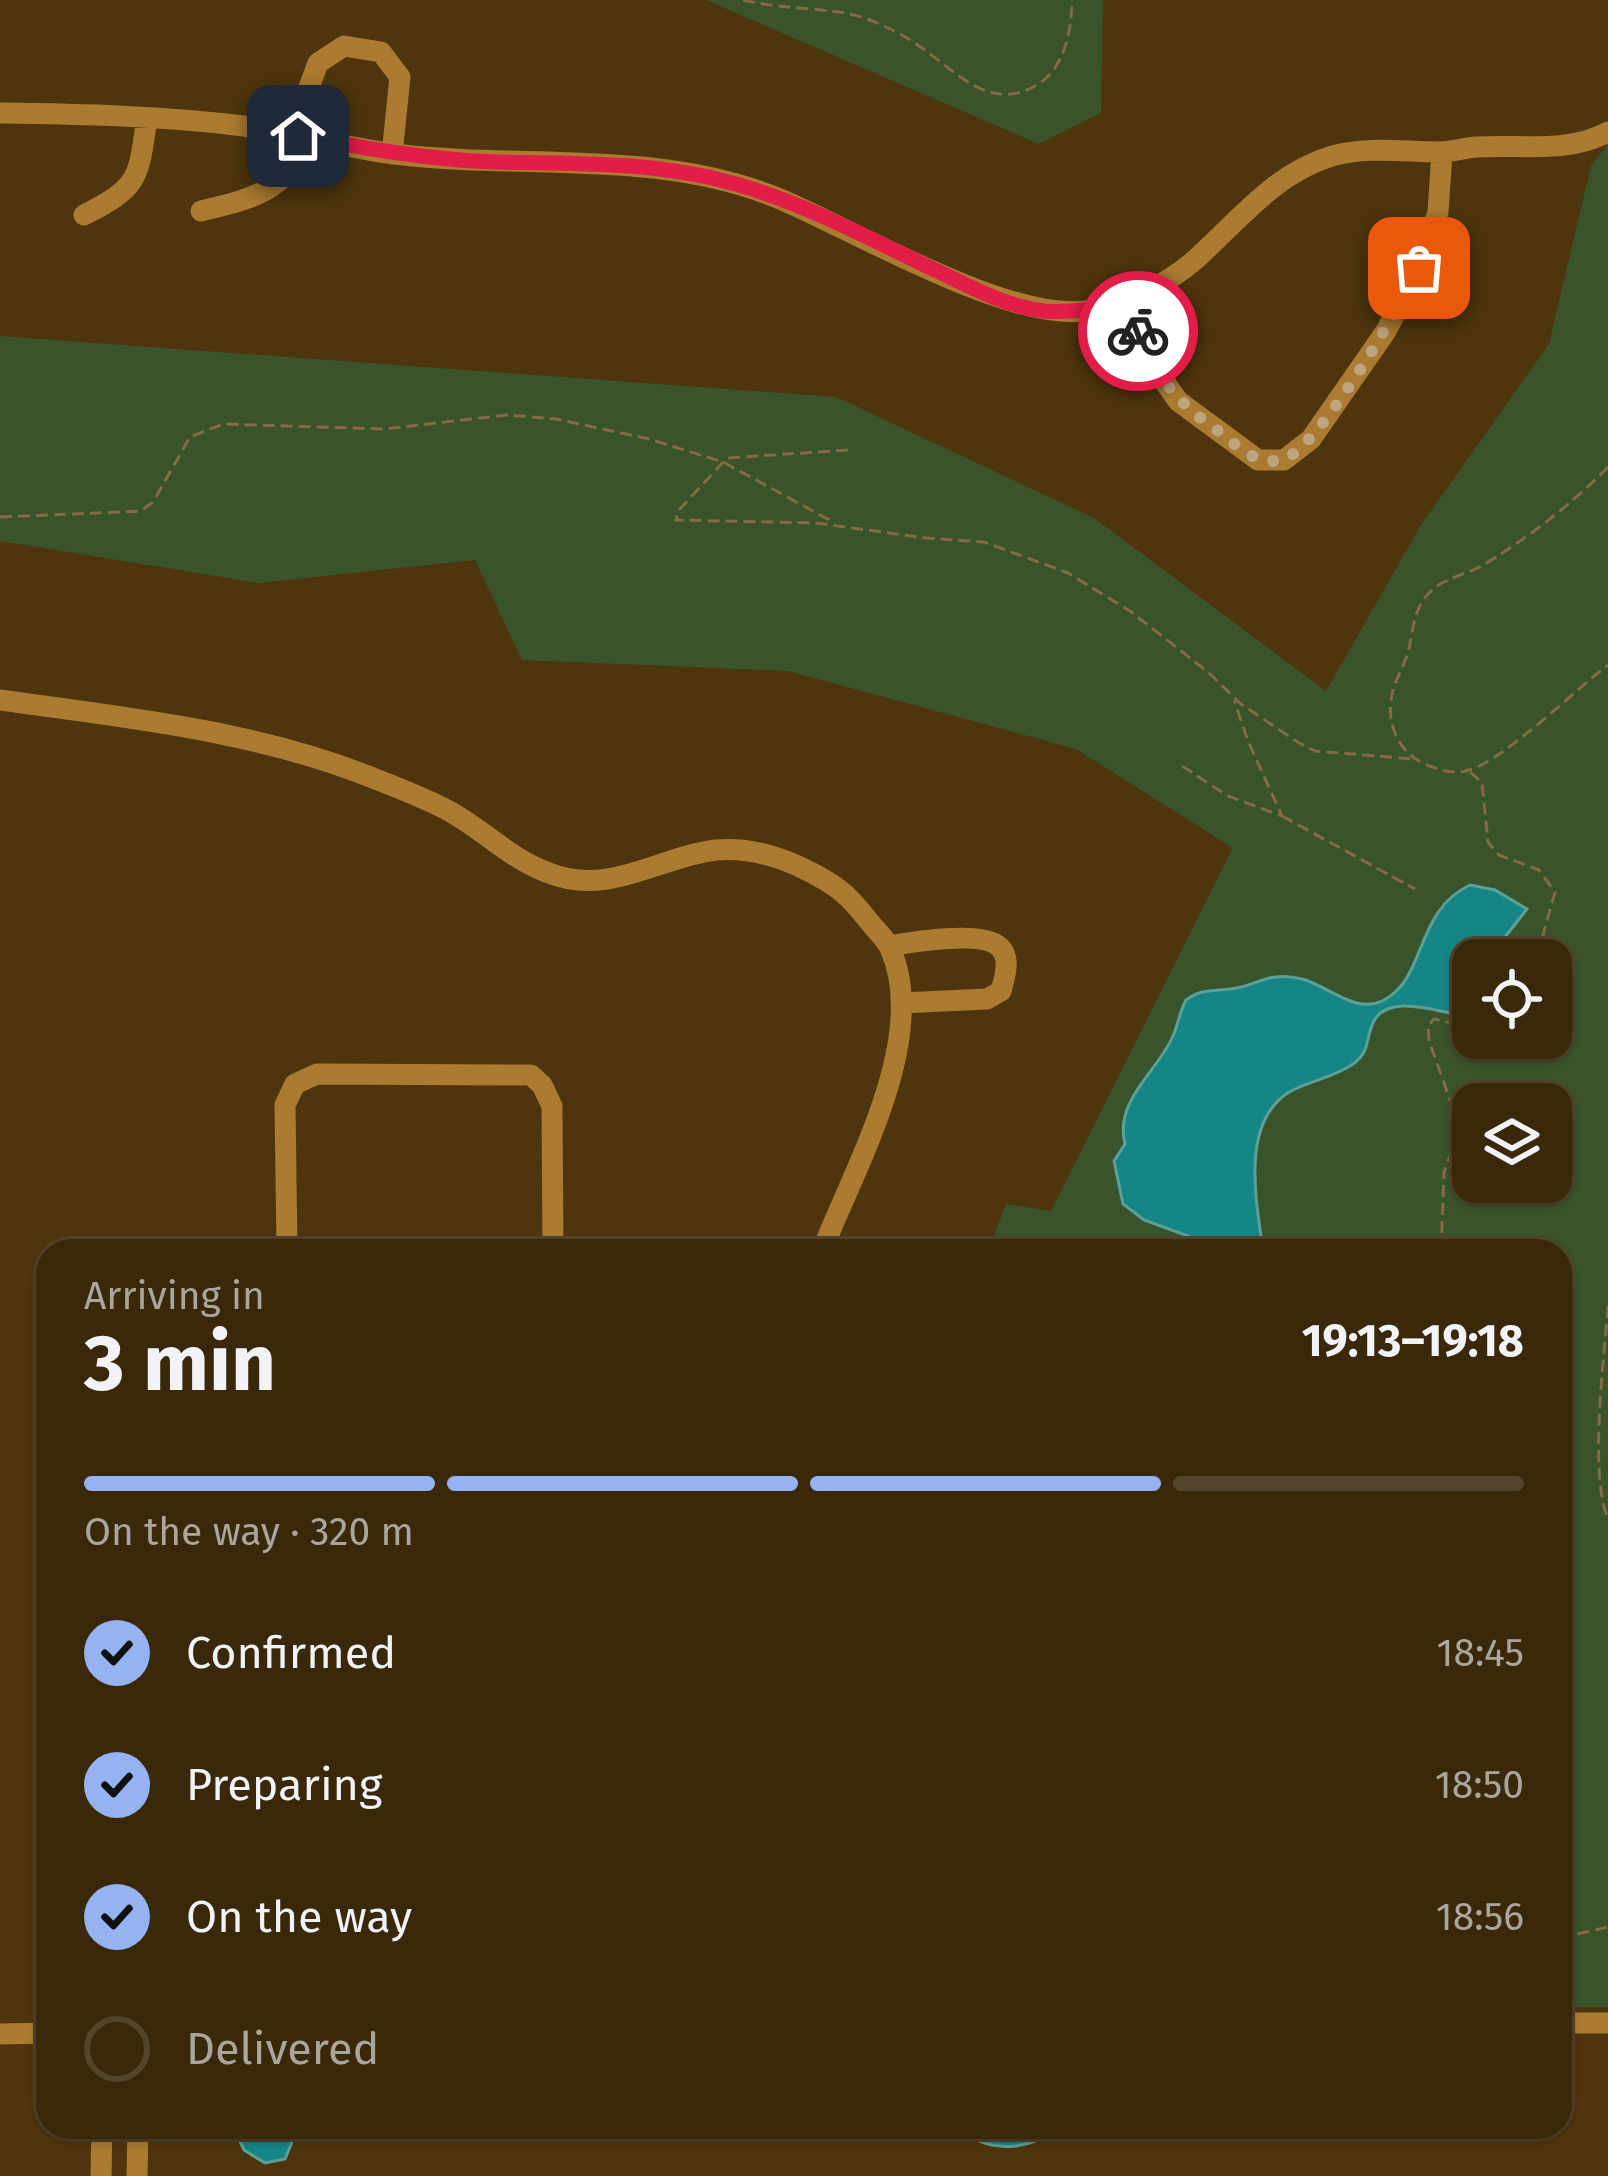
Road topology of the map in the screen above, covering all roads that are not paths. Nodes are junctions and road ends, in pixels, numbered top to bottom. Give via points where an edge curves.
1 (0, 113) edge
2 (147, 118) junction
3 (1608, 132) edge
4 (305, 138) junction
5 (1442, 152) junction
6 (392, 154) junction
7 (201, 211) dead end
8 (84, 215) dead end
9 (1124, 301) junction
10 (0, 700) edge
11 (889, 946) junction
12 (901, 1003) junction
13 (286, 1239) edge
14 (553, 1239) edge
15 (828, 1239) edge
16 (1608, 2023) edge
17 (1572, 2024) edge
18 (36, 2033) edge
19 (0, 2034) edge
20 (102, 2139) edge
21 (139, 2139) edge
22 (101, 2176) edge
23 (137, 2176) edge

1 - 2 street
2 - 4 street
2 - 8 street via 134,183
3 - 5 street via 1582,146
4 - 6 street
4 - 6 street via 305,98 318,63 344,46 382,52 400,77
4 - 7 street via 297,166 279,184
5 - 9 street via 1358,152 1294,173 1193,262
5 - 9 street via 1438,212 1419,268 1311,439 1284,460 1258,460 1178,401
6 - 9 street via 661,168 774,196 991,296 1039,310 1087,312
10 - 11 street via 276,744 450,811 552,875 610,880 717,850 759,852 845,892
11 - 12 street
11 - 12 street via 979,939 1005,956 1001,991 987,999
12 - 15 street via 891,1079
13 - 14 street via 285,1105 295,1084 317,1073 531,1076 552,1106
16 - 17 street
18 - 19 street
20 - 22 street
21 - 23 street

